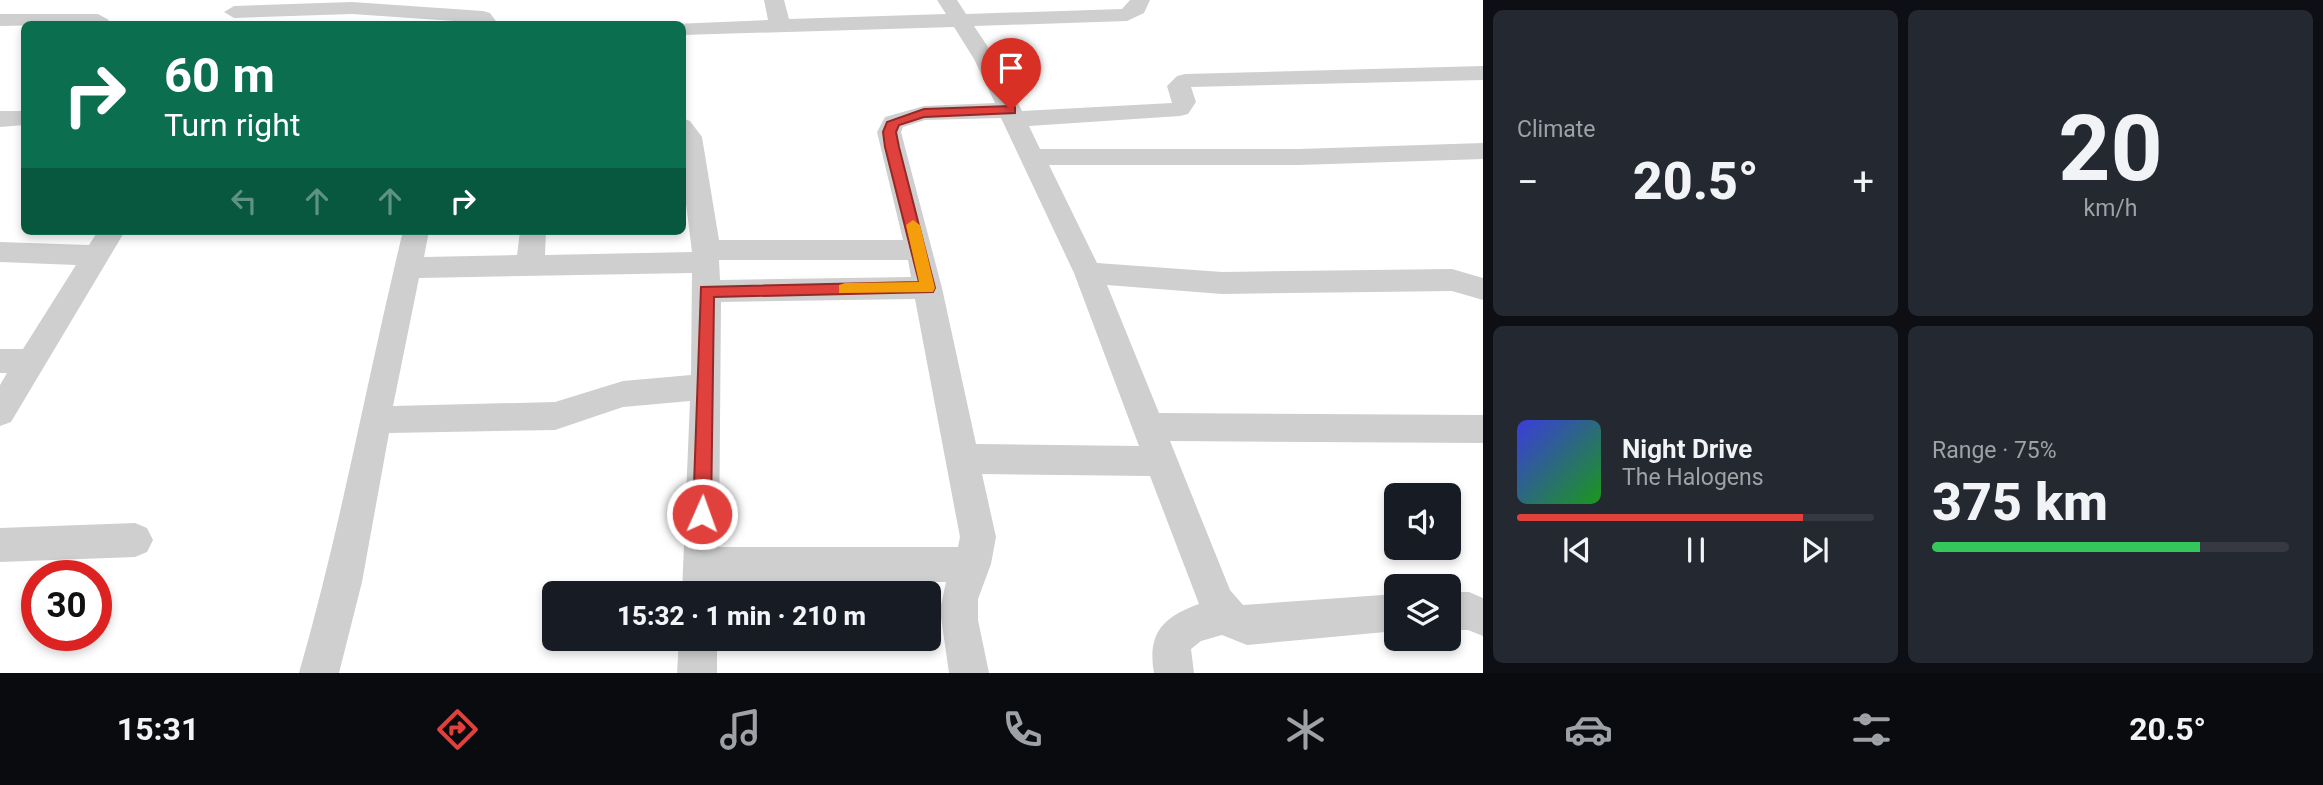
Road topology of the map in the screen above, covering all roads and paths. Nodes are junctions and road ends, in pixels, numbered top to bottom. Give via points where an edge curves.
1 (775, 0) edge
2 (1140, 0) edge
3 (953, 10) edge
4 (234, 12) edge
5 (489, 14) edge
6 (0, 20) edge
7 (98, 20) dead end
8 (780, 28) junction
9 (686, 29) edge
10 (1483, 73) edge
11 (1013, 115) junction
12 (21, 118) edge
13 (0, 119) edge
14 (686, 132) edge
15 (1483, 151) edge
16 (1034, 157) junction
17 (415, 235) edge
18 (533, 235) edge
19 (105, 243) edge
20 (700, 249) edge
21 (919, 250) junction
22 (0, 252) edge
23 (530, 266) junction
24 (407, 268) junction
25 (1088, 272) junction
26 (928, 288) junction
27 (1483, 289) edge
28 (0, 361) edge
29 (31, 361) junction
30 (706, 387) junction
31 (0, 412) edge
32 (375, 420) junction
33 (1148, 427) junction
34 (1483, 429) edge
35 (961, 459) junction
36 (1161, 461) junction
37 (135, 540) dead end
38 (0, 545) edge
39 (973, 564) junction
40 (700, 579) edge
41 (1461, 611) edge
42 (1384, 613) edge
43 (1225, 616) junction
44 (1483, 617) edge
45 (698, 651) edge
46 (319, 673) edge
47 (697, 673) edge
48 (969, 673) edge
49 (1174, 673) edge

1 - 8 street
2 - 3 street via 1137,9 1127,15
3 - 8 street
3 - 11 street
4 - 5 street via 352,8
6 - 7 street
8 - 9 street
10 - 11 street via 1185,81 1178,86 1184,102 1180,109 1170,111
11 - 16 street
11 - 21 street via 924,113 893,122 889,132 892,147
12 - 13 street
14 - 20 street
15 - 16 street via 1195,159
16 - 25 street
17 - 24 street
18 - 23 street
19 - 22 street
19 - 29 street
20 - 21 street
20 - 23 street
20 - 26 street
20 - 30 street
21 - 26 street
23 - 24 street
24 - 32 street
25 - 27 street via 1222,283 1452,280
25 - 33 street
26 - 35 street
28 - 29 street
29 - 31 street
30 - 32 street via 636,392 564,415
30 - 40 street
32 - 46 street via 344,582
33 - 34 street
33 - 36 street
35 - 36 street
35 - 39 street via 978,537
36 - 43 street
37 - 38 street
39 - 40 street
39 - 48 street via 960,592
41 - 44 street
42 - 43 street via 1247,626 1234,624
43 - 49 street via 1179,633 1171,642 1169,656
45 - 47 street

